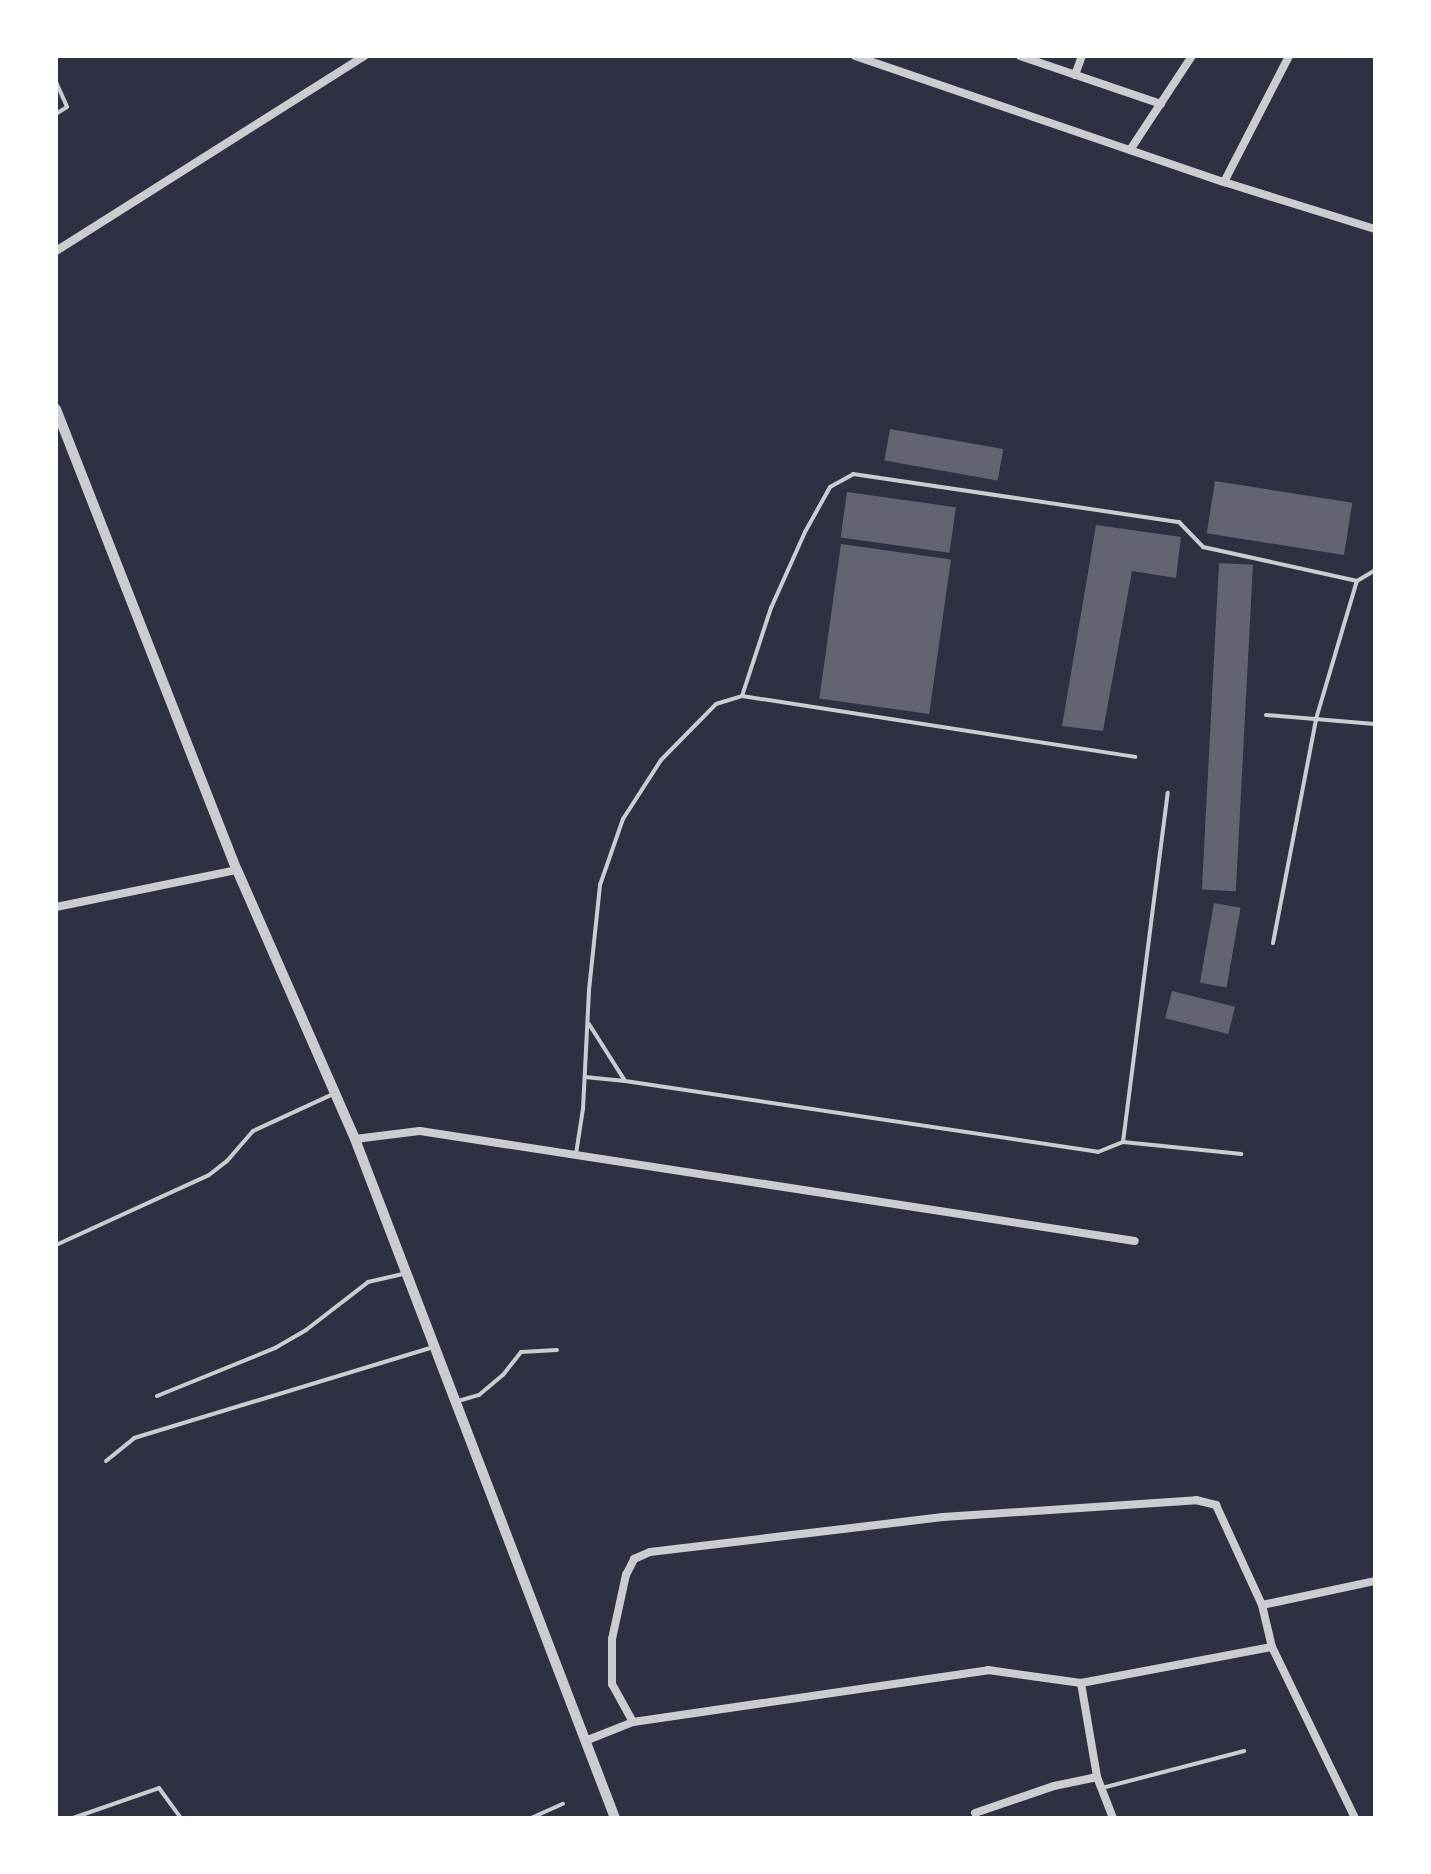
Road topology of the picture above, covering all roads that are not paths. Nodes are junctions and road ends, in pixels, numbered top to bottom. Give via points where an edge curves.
1 (364, 56) edge
2 (855, 56) edge
3 (1020, 56) edge
4 (1082, 56) edge
5 (1192, 56) edge
6 (1289, 56) edge
7 (1075, 75) junction
8 (56, 82) edge
9 (1161, 104) junction
10 (56, 114) edge
11 (1130, 150) junction
12 (1224, 182) junction
13 (1375, 229) edge
14 (56, 251) edge
15 (56, 409) edge
16 (1375, 570) edge
17 (1357, 581) junction
18 (742, 696) junction
19 (1266, 715) dead end
20 (1316, 719) junction
21 (1375, 724) edge
22 (1135, 757) dead end
23 (1168, 793) dead end
24 (237, 870) junction
25 (56, 907) edge
26 (1273, 943) dead end
27 (588, 1022) junction
28 (585, 1077) junction
29 (625, 1081) junction
30 (335, 1093) junction
31 (355, 1139) junction
32 (1123, 1142) junction
33 (576, 1154) junction
34 (1241, 1154) dead end
35 (1135, 1241) dead end
36 (56, 1245) edge
37 (406, 1273) junction
38 (435, 1347) junction
39 (557, 1350) dead end
40 (157, 1396) dead end
41 (456, 1402) junction
42 (106, 1461) dead end
43 (1375, 1581) edge
44 (1262, 1605) junction
45 (1272, 1647) junction
46 (1081, 1683) junction
47 (633, 1722) junction
48 (585, 1741) junction
49 (1244, 1751) dead end
50 (1097, 1777) junction
51 (1102, 1788) junction
52 (563, 1804) dead end
53 (975, 1813) dead end
54 (73, 1818) edge
55 (181, 1818) edge
56 (531, 1818) edge
57 (615, 1818) edge
58 (1113, 1818) edge
59 (1355, 1818) edge

1 - 14 street
2 - 11 street
3 - 7 street
4 - 7 street
5 - 9 street
6 - 12 street
7 - 9 street
8 - 10 lane via 67,107
9 - 11 street
11 - 12 street
12 - 13 street
15 - 24 street
16 - 17 lane
17 - 18 lane via 1203,547 1179,522 853,474 830,487 805,532 771,608
17 - 20 lane
18 - 22 lane
18 - 27 lane via 716,704 683,737 661,760 623,819 600,885
19 - 20 lane
20 - 21 lane
20 - 26 lane
23 - 32 lane
24 - 25 street
24 - 30 street
27 - 28 lane
27 - 29 lane
28 - 29 lane
28 - 33 lane
29 - 32 lane via 1098,1152
30 - 31 street
30 - 36 lane via 253,1131 209,1175
31 - 33 street via 420,1131
31 - 37 street
32 - 34 lane
33 - 35 street
37 - 38 street
37 - 40 lane via 368,1282 275,1348
38 - 41 street
38 - 42 lane via 134,1438
39 - 41 lane via 521,1352 479,1395
41 - 48 street
43 - 44 street
44 - 45 street
44 - 47 street via 1216,1505 1196,1500 943,1517 650,1552 634,1559 626,1575 612,1639 612,1684
45 - 46 street
45 - 59 street
46 - 47 street via 988,1670
46 - 50 street
47 - 48 street
48 - 57 street
49 - 51 lane
50 - 51 street
50 - 53 street
51 - 58 street
52 - 56 lane
54 - 55 lane via 159,1788

